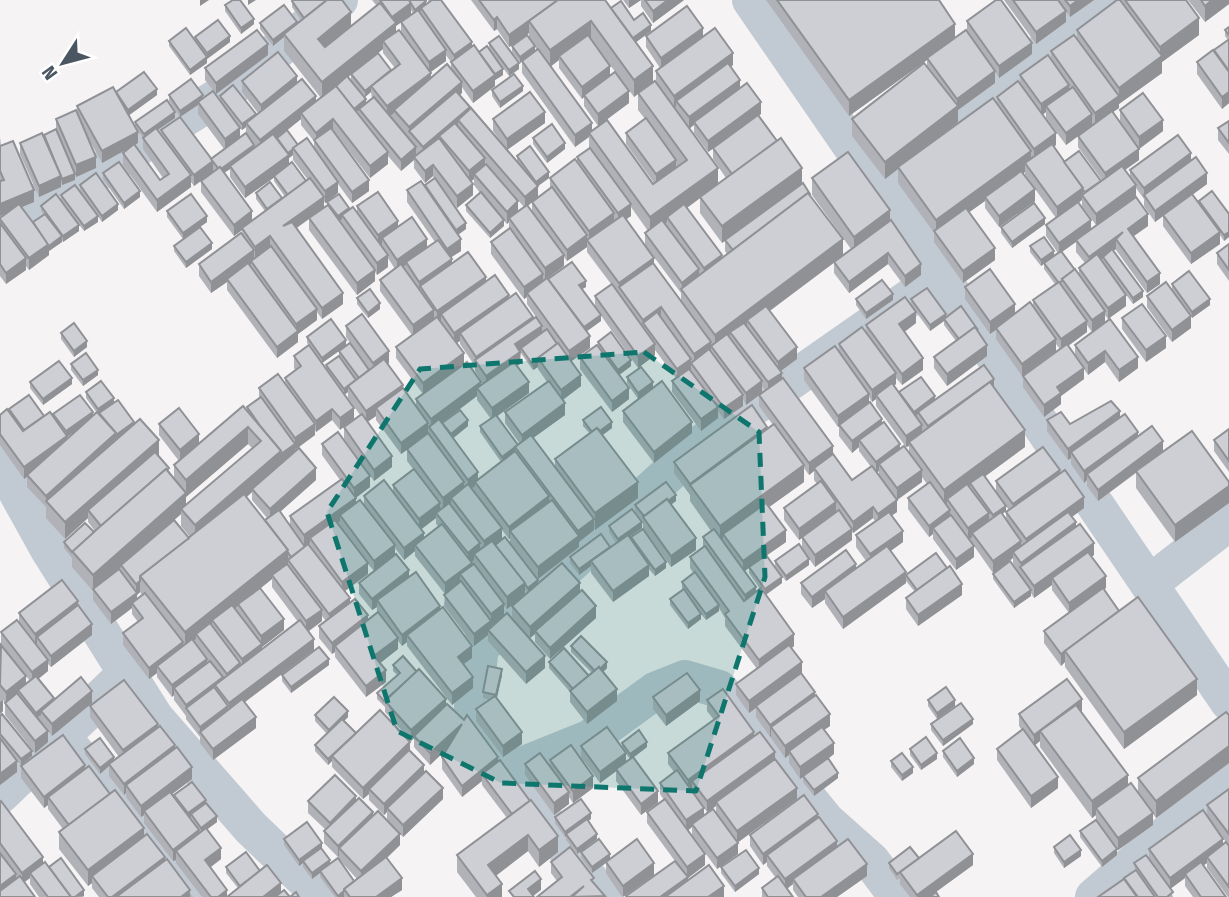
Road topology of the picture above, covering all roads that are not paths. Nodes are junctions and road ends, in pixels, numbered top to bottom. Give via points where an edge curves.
1 (339, 0) edge
2 (751, 0) edge
3 (1104, 0) edge
4 (881, 189) junction
5 (0, 219) edge
6 (941, 276) junction
7 (0, 461) edge
8 (1229, 522) edge
9 (1149, 584) junction
10 (127, 673) junction
11 (1229, 702) edge
12 (61, 736) junction
13 (507, 772) junction
14 (1229, 780) edge
15 (0, 795) edge
16 (198, 897) edge
17 (323, 897) edge
18 (603, 897) edge
19 (898, 897) edge
20 (1094, 897) edge

1 - 5 street via 226,92 78,186
2 - 4 street
3 - 4 street
4 - 6 street
6 - 9 street
6 - 13 street via 702,443 480,648 471,725
7 - 10 street
8 - 9 street
9 - 11 street
10 - 12 street
10 - 17 street via 155,718 251,828
12 - 15 street
12 - 16 street
13 - 18 street
13 - 19 street via 589,739 655,691 685,679 719,689 826,821 871,861
14 - 20 street

